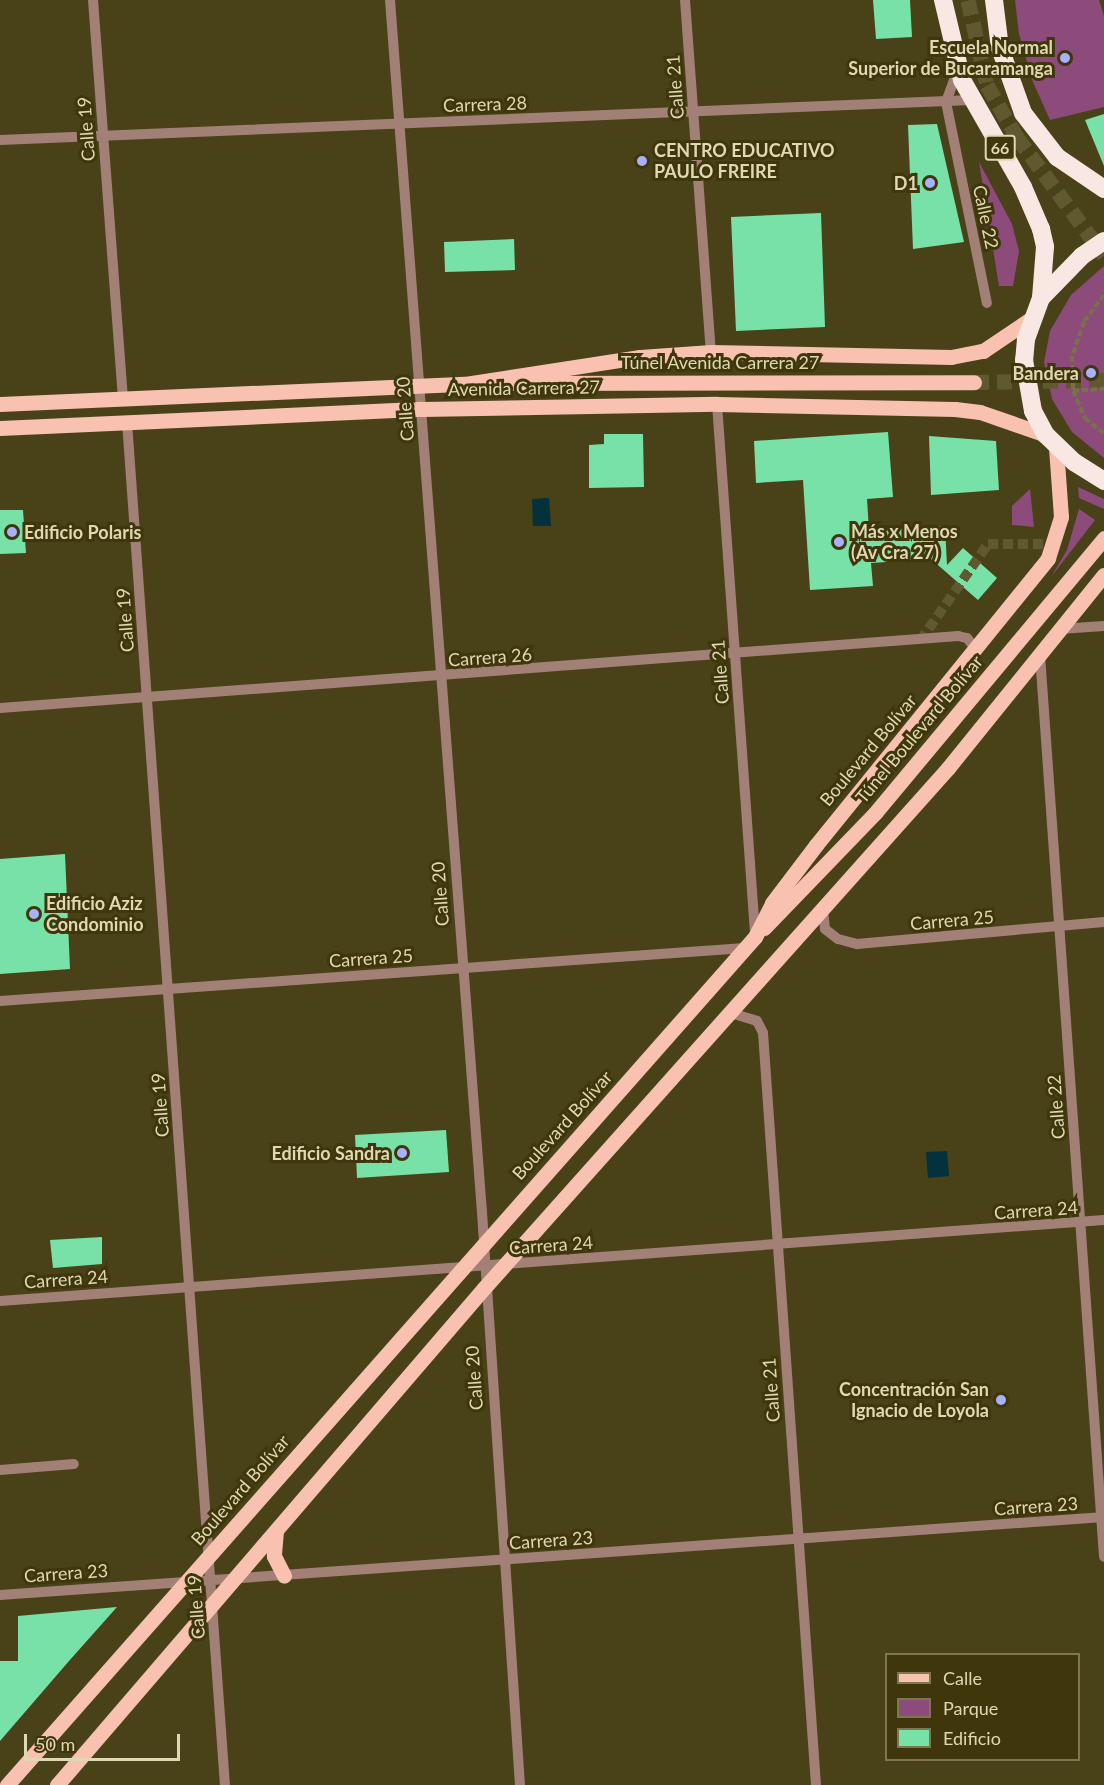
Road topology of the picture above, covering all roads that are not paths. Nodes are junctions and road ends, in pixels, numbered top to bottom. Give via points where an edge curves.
1 (93, 0) edge
2 (390, 0) edge
3 (685, 0) edge
4 (943, 0) edge
5 (994, 0) edge
6 (958, 69) junction
7 (972, 100) junction
8 (946, 102) junction
9 (693, 112) junction
10 (400, 124) junction
11 (103, 136) junction
12 (0, 140) edge
13 (1104, 189) edge
14 (1104, 241) edge
15 (1041, 298) junction
16 (987, 303) dead end
17 (1032, 318) junction
18 (711, 352) junction
19 (974, 382) tunnel mouth
20 (465, 384) junction
21 (420, 386) junction
22 (123, 399) junction
23 (0, 404) edge
24 (717, 404) junction
25 (422, 409) junction
26 (127, 422) junction
27 (0, 428) edge
28 (1051, 442) junction
29 (1104, 481) edge
30 (1104, 538) edge
31 (1104, 575) edge
32 (1104, 626) edge
33 (1060, 629) junction
34 (976, 649) junction
35 (1040, 655) junction
36 (735, 656) junction
37 (441, 677) junction
38 (147, 698) junction
39 (0, 708) edge
40 (823, 910) junction
41 (1104, 922) edge
42 (1059, 928) junction
43 (750, 942) junction
44 (462, 968) junction
45 (168, 989) junction
46 (0, 1001) edge
47 (731, 1012) junction
48 (1104, 1220) edge
49 (1080, 1223) junction
50 (483, 1243) junction
51 (777, 1245) junction
52 (505, 1265) junction
53 (484, 1267) junction
54 (460, 1269) junction
55 (189, 1287) junction
56 (484, 1288) junction
57 (0, 1301) edge
58 (74, 1464) dead end
59 (0, 1470) edge
60 (1103, 1517) edge
61 (276, 1531) junction
62 (798, 1539) junction
63 (209, 1555) junction
64 (1104, 1557) edge
65 (504, 1559) junction
66 (284, 1576) junction
67 (235, 1578) junction
68 (210, 1580) junction
69 (186, 1582) junction
70 (0, 1595) edge
71 (212, 1605) junction
72 (7, 1785) edge
73 (57, 1785) edge
74 (225, 1785) edge
75 (520, 1785) edge
76 (816, 1785) edge

1 - 11 street, Calle 19
2 - 10 street, Calle 20
3 - 9 street, Calle 21
4 - 6 highway, 66
5 - 13 highway, 66 via 1000,48 1023,112 1057,157
6 - 7 highway, 66
6 - 8 street
7 - 8 street, Carrera 28
7 - 15 highway, 66 via 1034,209 1044,247
8 - 9 street, Carrera 28
8 - 16 street, Calle 22
9 - 10 street, Carrera 28
9 - 18 street, Calle 21
10 - 11 street, Carrera 28
10 - 21 street, Calle 20
11 - 12 street, Carrera 28
11 - 22 street, Calle 19
14 - 15 highway via 1082,256
15 - 17 highway
17 - 18 main road, Avenida Carrera 27 via 983,351 951,357
17 - 28 highway via 1026,339 1026,383
18 - 20 main road, Avenida Carrera 27 via 640,357
19 - 20 main road, Túnel Avenida Carrera 27
20 - 21 main road, Avenida Carrera 27
21 - 22 main road, Avenida Carrera 27
21 - 25 street, Calle 20
22 - 23 main road, Avenida Carrera 27
24 - 25 main road, Avenida Carrera 27
24 - 28 main road, Avenida Carrera 27 via 955,409 980,412
24 - 36 street, Calle 21
25 - 26 main road, Avenida Carrera 27
25 - 37 street, Calle 20
26 - 27 main road, Avenida Carrera 27
26 - 38 street, Calle 19
28 - 29 highway
28 - 34 main road, Boulevard Bolívar via 1061,517 1054,544 1041,569
30 - 43 main road, Túnel Boulevard Bolívar via 875,813
31 - 33 main road
32 - 33 street
33 - 35 main road
34 - 36 street, Carrera 26 via 967,638 958,636
34 - 43 main road, Boulevard Bolívar via 816,844 772,903
35 - 40 main road via 948,768
35 - 42 street, Calle 22
36 - 37 street, Carrera 26
36 - 43 street, Calle 21
37 - 38 street, Carrera 26
37 - 44 street, Calle 20
38 - 39 street, Carrera 26
38 - 45 street, Calle 19
40 - 42 street, Carrera 25 via 825,929 838,939 857,944
40 - 47 main road
41 - 42 street, Carrera 25
42 - 49 street, Calle 22
43 - 44 street, Carrera 25
43 - 50 main road, Boulevard Bolívar
44 - 45 street, Carrera 25
44 - 50 street, Calle 20
45 - 46 street, Carrera 25
45 - 55 street, Calle 19
47 - 51 street, Calle 21 via 757,1021 763,1033
47 - 52 main road
48 - 49 street, Carrera 24
49 - 51 street, Carrera 24
49 - 60 street, Calle 22
50 - 53 street, Calle 20
50 - 54 main road, Boulevard Bolívar
51 - 52 street, Carrera 24
51 - 62 street, Calle 21
52 - 53 street, Carrera 24
52 - 56 main road
53 - 54 street, Carrera 24
53 - 56 street, Calle 20
54 - 55 street, Carrera 24
54 - 63 main road, Boulevard Bolívar
55 - 57 street, Carrera 24
55 - 63 street, Calle 19
56 - 61 main road
56 - 65 street, Calle 20
58 - 59 street
60 - 62 street, Carrera 23
60 - 64 street, Calle 22
61 - 66 main road via 274,1556
61 - 67 main road
62 - 65 street, Carrera 23
62 - 76 street, Calle 21
63 - 68 street, Calle 19
63 - 69 main road, Boulevard Bolívar
65 - 66 street, Carrera 23
65 - 75 street, Calle 20
66 - 67 street, Carrera 23
67 - 68 street, Carrera 23
67 - 71 main road
68 - 69 street, Carrera 23
68 - 71 street, Calle 19
69 - 70 street, Carrera 23
69 - 72 main road, Boulevard Bolívar
71 - 73 main road
71 - 74 street, Calle 19

